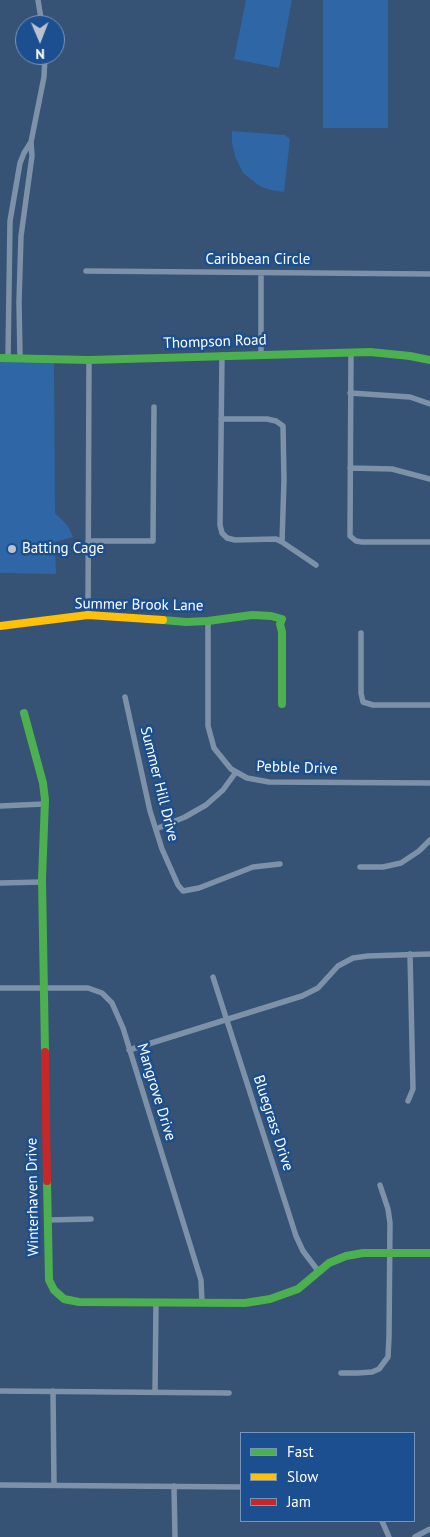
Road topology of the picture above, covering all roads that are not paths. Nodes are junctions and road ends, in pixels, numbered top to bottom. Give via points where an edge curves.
1 (38, 0) edge
2 (40, 15) edge
3 (45, 65) edge
4 (31, 142) junction
5 (86, 271) dead end
6 (261, 273) junction
7 (430, 274) edge
8 (351, 352) junction
9 (261, 354) junction
10 (222, 356) junction
11 (4, 358) edge
12 (20, 358) junction
13 (89, 360) junction
14 (430, 360) edge
15 (350, 394) junction
16 (430, 404) edge
17 (154, 407) dead end
18 (221, 419) junction
19 (350, 468) junction
20 (430, 478) edge
21 (88, 541) junction
22 (282, 542) junction
23 (430, 542) edge
24 (316, 565) dead end
25 (88, 615) junction
26 (208, 621) junction
27 (0, 626) edge
28 (361, 633) dead end
29 (125, 697) dead end
30 (282, 704) dead end
31 (430, 705) edge
32 (24, 713) dead end
33 (236, 772) junction
34 (430, 783) edge
35 (44, 804) junction
36 (0, 806) edge
37 (156, 829) junction
38 (430, 840) edge
39 (280, 864) dead end
40 (360, 867) dead end
41 (42, 882) junction
42 (0, 883) edge
43 (410, 954) junction
44 (430, 954) edge
45 (213, 977) dead end
46 (44, 987) junction
47 (0, 988) edge
48 (228, 1020) junction
49 (129, 1050) junction
50 (408, 1101) dead end
51 (380, 1185) dead end
52 (91, 1219) dead end
53 (48, 1220) junction
54 (390, 1253) junction
55 (430, 1253) edge
56 (320, 1272) junction
57 (156, 1303) junction
58 (202, 1303) junction
59 (341, 1373) dead end
60 (0, 1391) edge
61 (52, 1391) junction
62 (155, 1392) junction
63 (230, 1393) dead end
64 (54, 1484) junction
65 (0, 1485) edge
66 (174, 1486) junction
67 (240, 1486) edge
68 (382, 1522) edge
69 (430, 1529) edge
70 (175, 1537) edge
71 (389, 1537) edge
72 (415, 1537) edge

1 - 2 street
3 - 4 street
4 - 11 street via 20,163 10,221
4 - 12 street via 21,236
5 - 6 street, Caribbean Circle
6 - 7 street, Caribbean Circle
6 - 9 street
8 - 9 street, Thompson Road
8 - 14 street, Thompson Road via 392,353
8 - 15 street
9 - 10 street, Thompson Road
10 - 13 street, Thompson Road
10 - 18 street
11 - 12 street, Thompson Road
12 - 13 street, Thompson Road
13 - 21 street
15 - 16 street via 410,397
15 - 19 street
17 - 21 street via 153,541
18 - 22 street via 222,533 235,540
18 - 22 street via 268,419 283,426
19 - 20 street via 392,469
19 - 23 street via 352,538 362,542
21 - 25 street
22 - 24 street
25 - 26 street, Summer Brook Lane via 177,622
25 - 27 street, Summer Brook Lane
26 - 30 street, Summer Brook Lane via 252,615 282,619
26 - 33 street, Pebble Drive via 208,726 218,754
28 - 31 street via 363,702 373,705
29 - 37 street, Summer Hill Drive
32 - 35 street, Winterhaven Drive via 42,783
33 - 34 street, Pebble Drive via 269,782
33 - 37 street via 206,805
35 - 36 street
35 - 41 street, Winterhaven Drive
37 - 39 street, Summer Hill Drive via 170,868 183,890 206,886 253,866
38 - 40 street via 401,863
41 - 42 street
41 - 46 street, Winterhaven Drive
43 - 44 street
43 - 48 street via 353,958 342,963 308,994
43 - 50 street via 414,1081
45 - 48 street, Bluegrass Drive
46 - 47 street, Mangrove Drive
46 - 49 street, Mangrove Drive via 88,988 102,993 116,1010
46 - 53 street, Winterhaven Drive
48 - 49 street
48 - 56 street, Bluegrass Drive via 296,1236
49 - 58 street, Mangrove Drive via 201,1280
51 - 54 street via 388,1210
52 - 53 street
53 - 57 street, Winterhaven Drive via 48,1271 52,1286 60,1296 79,1302
54 - 55 street, Winterhaven Drive
54 - 56 street, Winterhaven Drive via 346,1256
54 - 59 street via 388,1357 372,1372
56 - 58 street, Winterhaven Drive via 298,1289 270,1299 245,1304
57 - 58 street, Winterhaven Drive
57 - 62 street
60 - 61 street
61 - 62 street
61 - 64 street
62 - 63 street
64 - 65 street
64 - 66 street
66 - 67 street
66 - 70 street
68 - 71 street
69 - 72 street

